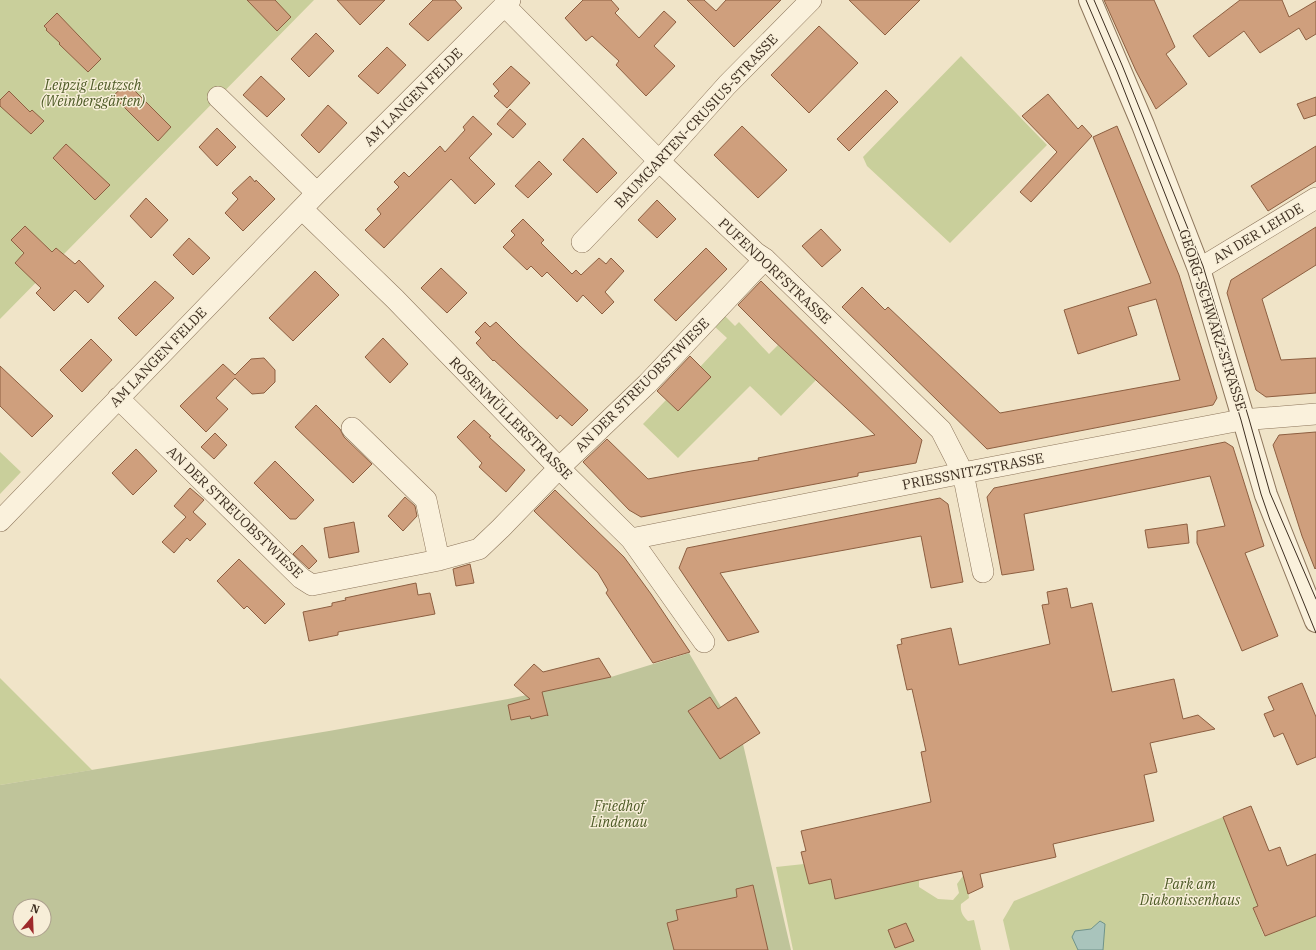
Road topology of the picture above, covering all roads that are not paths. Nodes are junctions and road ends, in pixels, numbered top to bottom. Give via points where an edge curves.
1 (811, 0) edge
2 (1090, 0) edge
3 (507, 3) edge
4 (218, 97) dead end
5 (659, 161) junction
6 (317, 193) junction
7 (1316, 198) edge
8 (302, 209) junction
9 (582, 242) dead end
10 (765, 259) junction
11 (1199, 269) junction
12 (118, 398) junction
13 (1316, 414) edge
14 (1244, 419) junction
15 (352, 428) dead end
16 (559, 468) junction
17 (963, 473) junction
18 (0, 521) edge
19 (631, 539) junction
20 (439, 560) junction
21 (982, 572) dead end
22 (1316, 621) edge
23 (704, 642) dead end

1 - 5 street, BAUMGARTEN-CRUSIUS-STRASSE via 727,85
2 - 11 street, GEORG-SCHWARZ-STRASSE via 1143,125
3 - 5 street, PUFENDORFSTRASSE
3 - 6 street, AM LANGEN FELDE
4 - 6 street
5 - 9 street, BAUMGARTEN-CRUSIUS-STRASSE
5 - 10 street, PUFENDORFSTRASSE via 756,254
6 - 8 street, AM LANGEN FELDE
7 - 11 street, AN DER LEHDE
8 - 12 street, AM LANGEN FELDE
8 - 16 street, ROSENMÜLLERSTRASSE via 395,299
10 - 16 street, AN DER STREUOBSTWIESE via 647,384
10 - 17 street, PUFENDORFSTRASSE via 940,430
11 - 14 street, GEORG-SCHWARZ-STRASSE
12 - 18 street, AM LANGEN FELDE
12 - 20 street, AN DER STREUOBSTWIESE via 301,578 312,585
13 - 14 street, PRIESSNITZSTRASSE
14 - 17 street, PRIESSNITZSTRASSE
14 - 22 street, GEORG-SCHWARZ-STRASSE via 1266,495
15 - 20 street via 426,500
16 - 19 street, ROSENMÜLLERSTRASSE
16 - 20 street, AN DER STREUOBSTWIESE via 479,549
17 - 19 street, PRIESSNITZSTRASSE
17 - 21 street, PUFENDORFSTRASSE
19 - 23 street, ROSENMÜLLERSTRASSE

